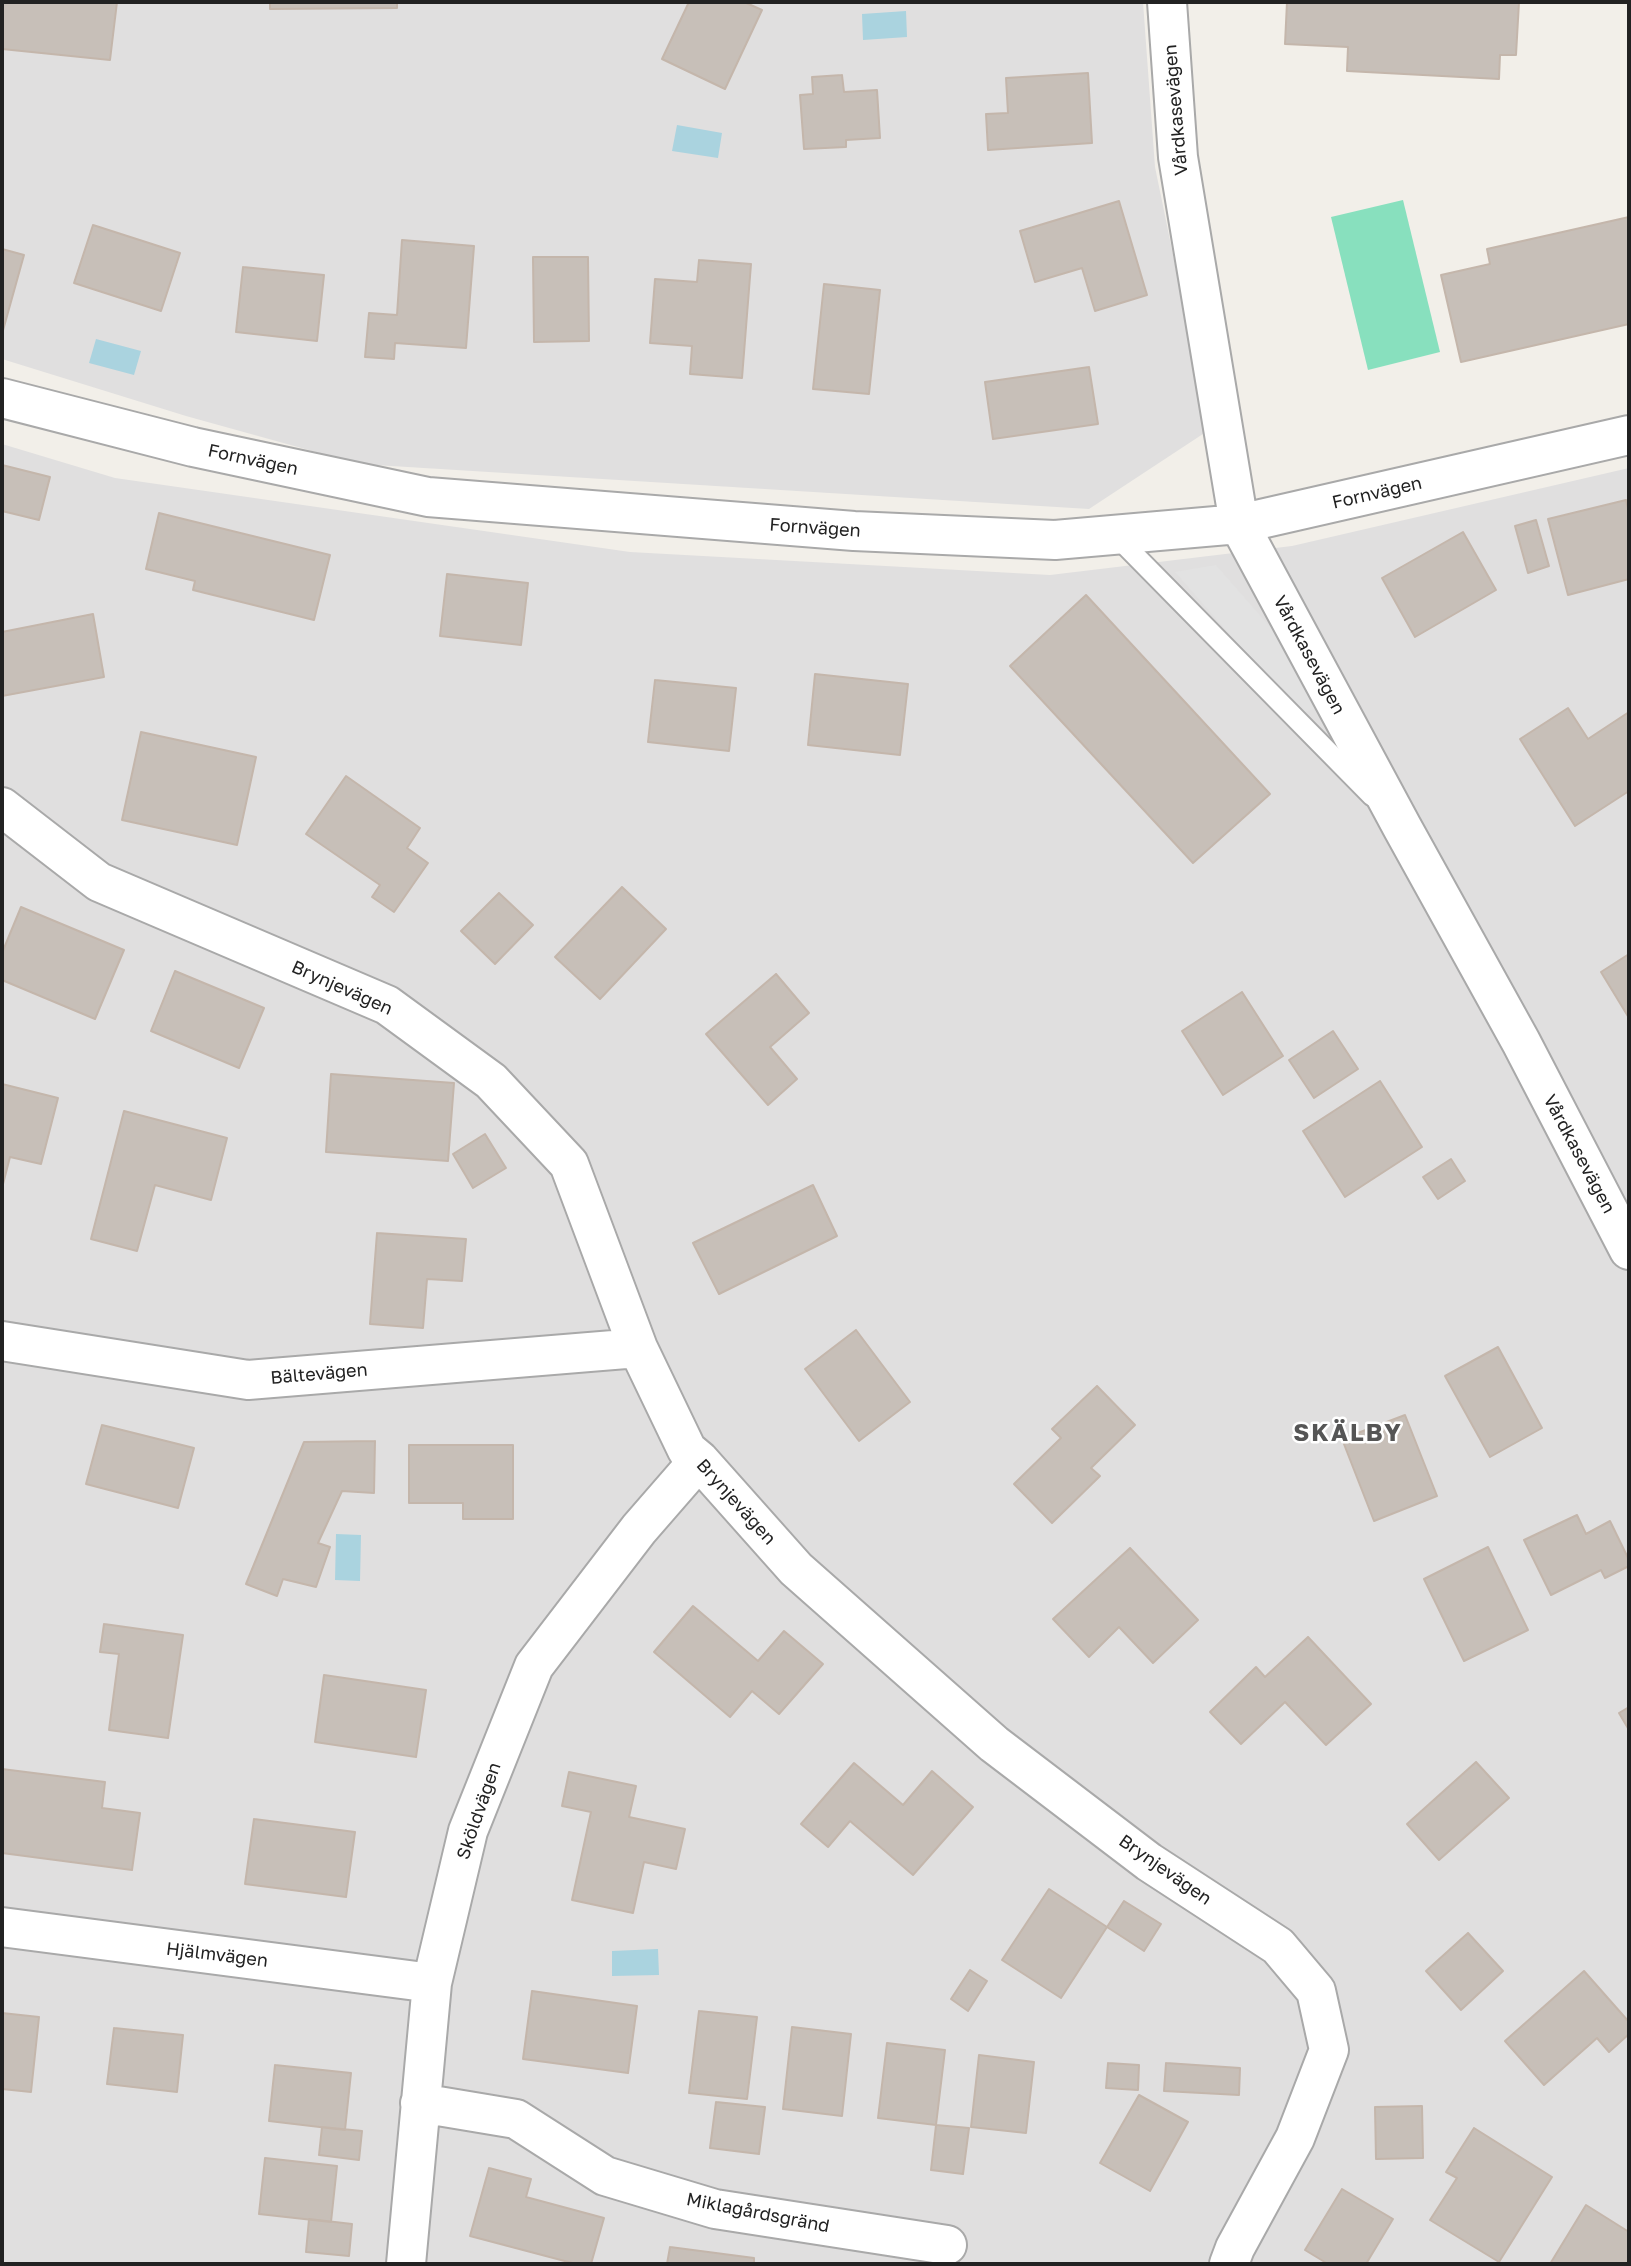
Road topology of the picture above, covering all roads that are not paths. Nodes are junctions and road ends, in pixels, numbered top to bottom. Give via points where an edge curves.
1 (1167, 2) edge
2 (2, 398) edge
3 (1629, 435) edge
4 (1239, 524) junction
5 (1115, 535) junction
6 (2, 807) edge
7 (1402, 827) junction
8 (1629, 1250) edge
9 (2, 1341) edge
10 (638, 1348) junction
11 (699, 1460) junction
12 (2, 1927) edge
13 (432, 1983) junction
14 (420, 2103) junction
15 (947, 2245) dead end
16 (406, 2264) edge
17 (1229, 2264) edge

1 - 4 street, Vårdkasevägen via 1178,157
2 - 5 street, Fornvägen via 193,447 428,497 854,531 1055,540
3 - 4 street, Fornvägen
4 - 5 street, Fornvägen
4 - 7 street, Vårdkasevägen
5 - 7 lane
6 - 10 street, Brynjevägen via 99,882 387,1005 491,1081 569,1164
7 - 8 street, Vårdkasevägen
9 - 10 street, Bältevägen via 248,1380
10 - 11 street, Brynjevägen via 687,1450
11 - 13 street, Sköldvägen via 639,1529 534,1666 468,1831
11 - 17 street, Brynjevägen via 796,1569 994,1744 1149,1862 1278,1946 1316,1991 1329,2050 1295,2138
12 - 13 street, Hjälmvägen
13 - 14 street, Sköldvägen
14 - 15 street, Miklagårdsgränd via 516,2119 605,2176 715,2208
14 - 16 street, Sköldvägen

